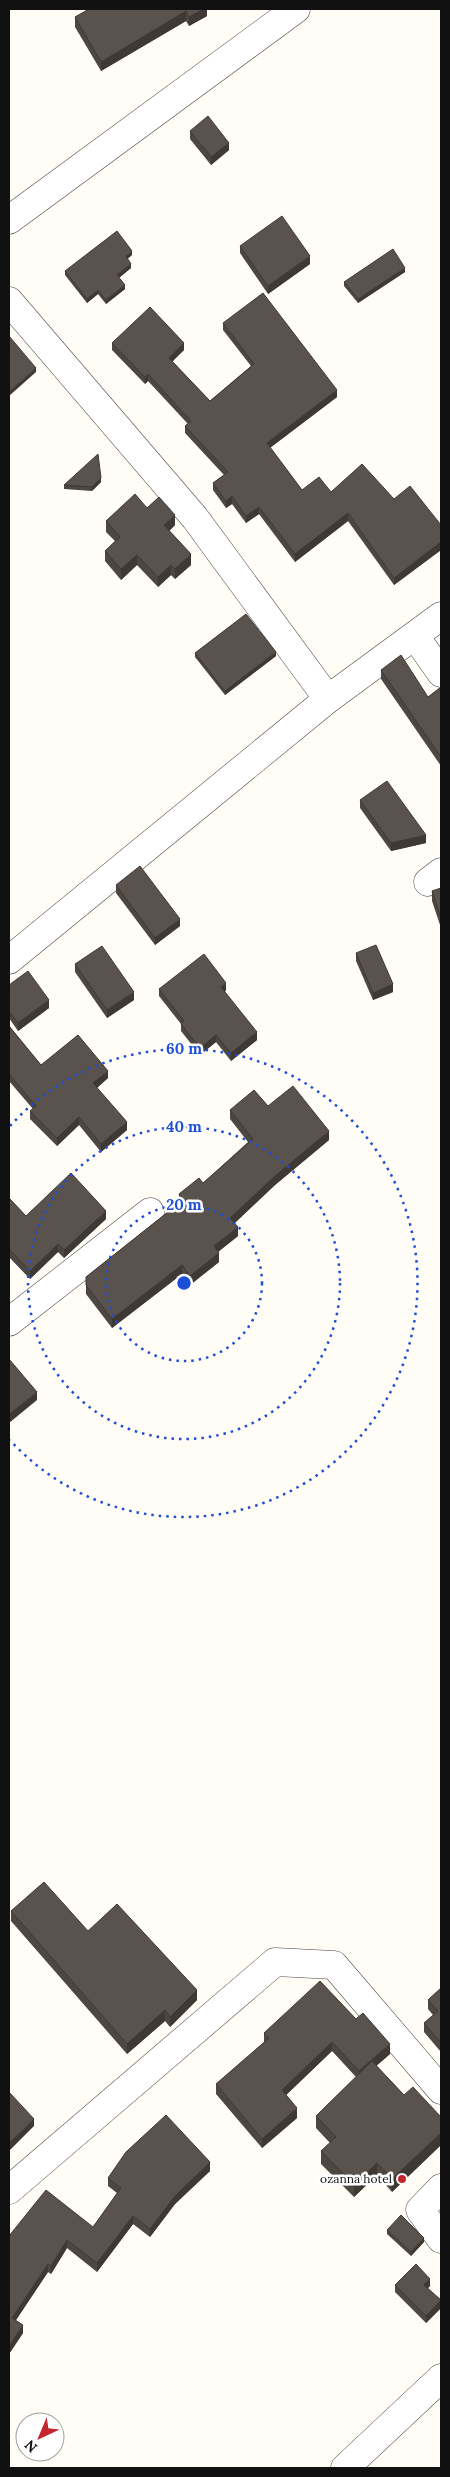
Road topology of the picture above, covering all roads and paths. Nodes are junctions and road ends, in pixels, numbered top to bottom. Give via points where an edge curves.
1 (296, 9) edge
2 (9, 220) edge
3 (9, 301) edge
4 (441, 616) edge
5 (415, 636) junction
6 (441, 673) edge
7 (328, 699) junction
8 (9, 960) edge
9 (150, 1212) dead end
10 (9, 1322) edge
11 (441, 2090) edge
12 (441, 2188) edge
13 (9, 2190) edge
14 (441, 2239) edge
15 (441, 2378) edge
16 (345, 2468) edge

1 - 2 street
3 - 7 street via 195,518
4 - 5 street
5 - 6 street
5 - 7 street
7 - 8 street
9 - 10 street
11 - 13 street via 334,1965 275,1962
12 - 14 street via 420,2210
15 - 16 street

